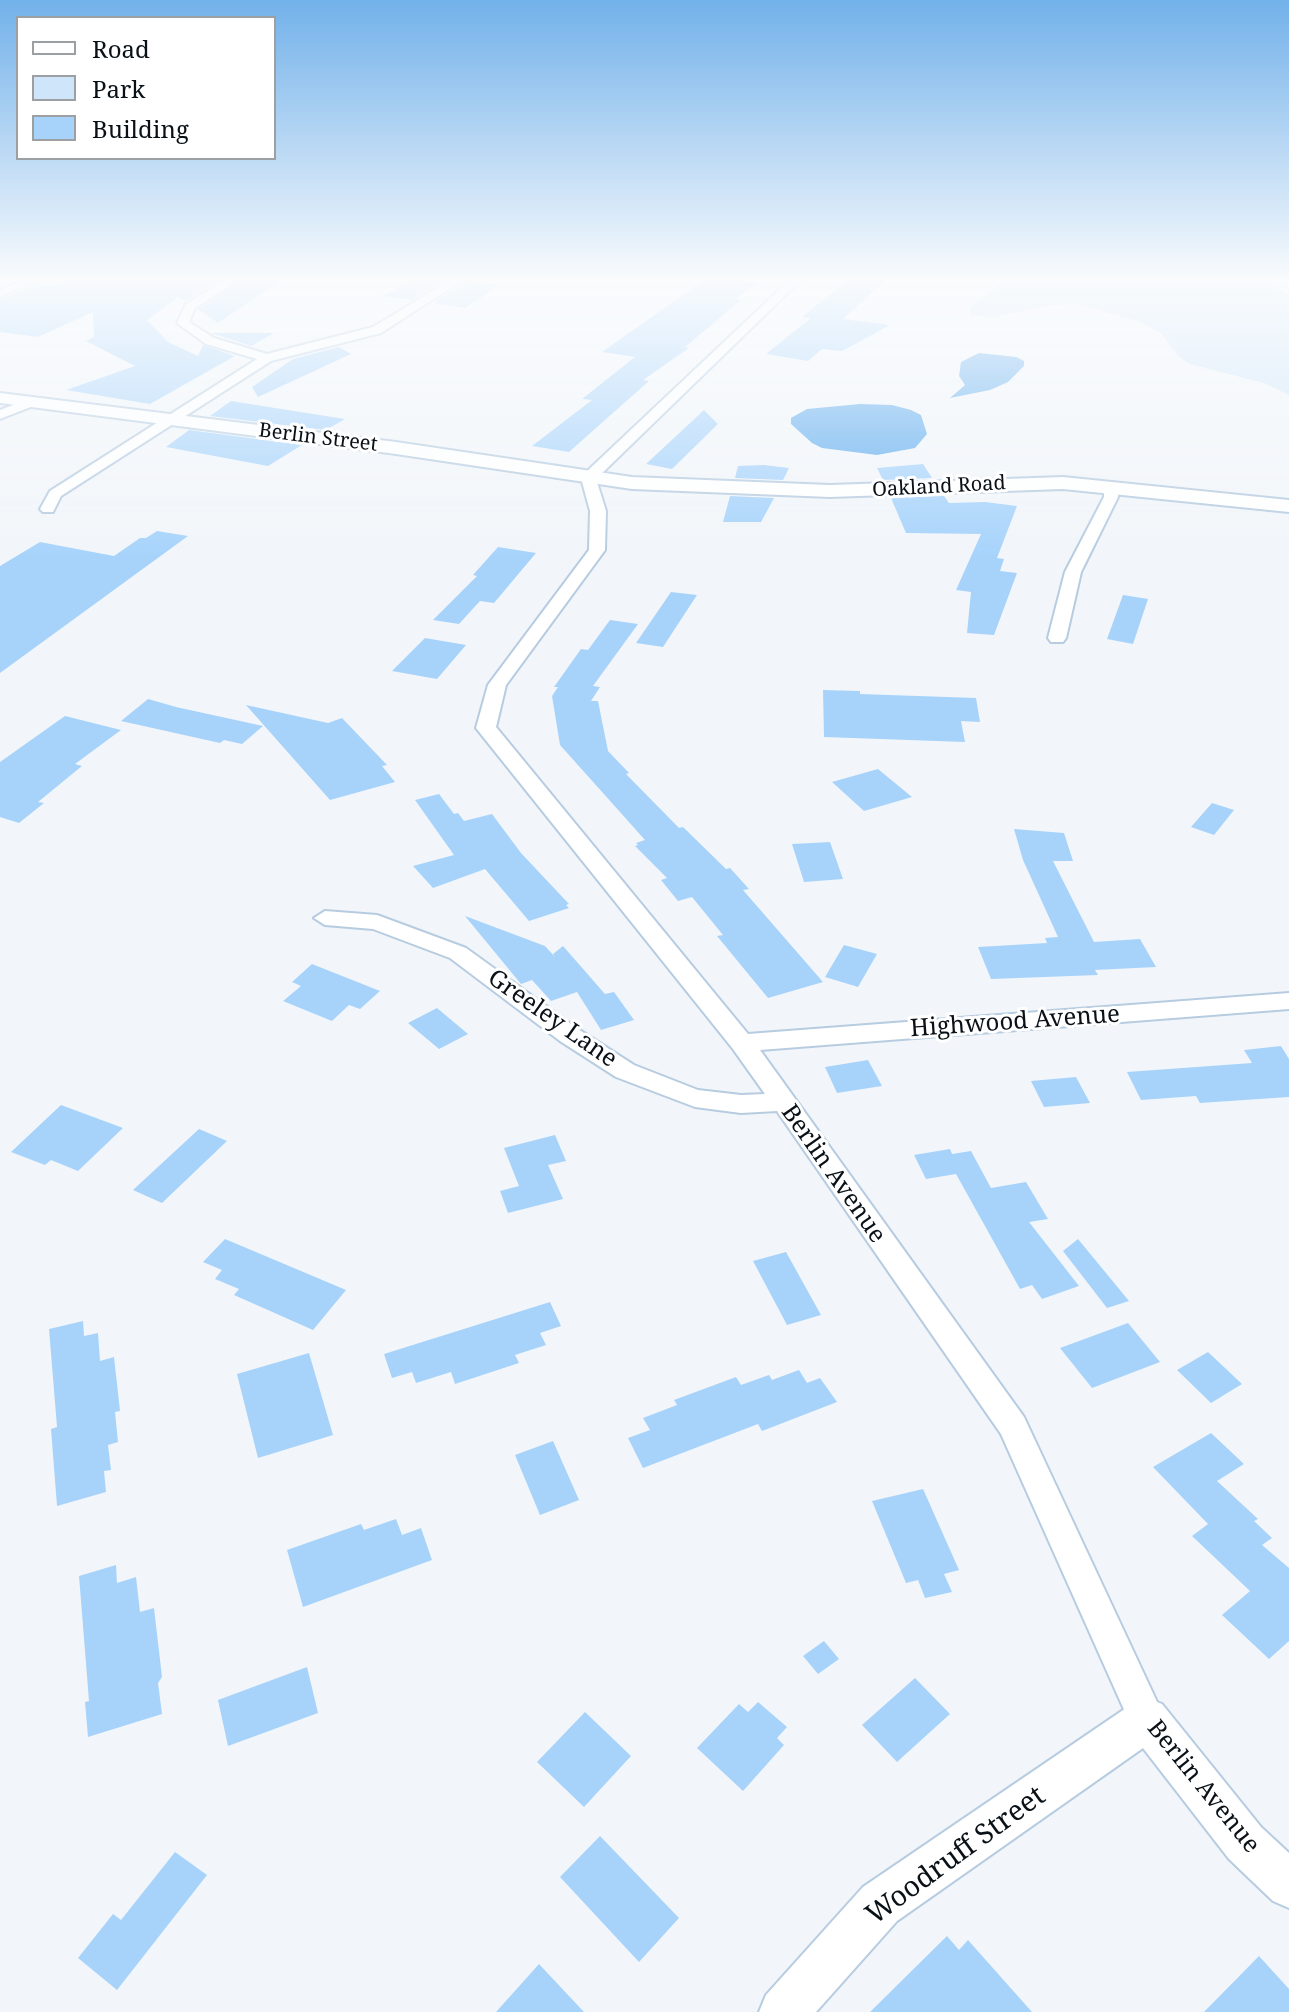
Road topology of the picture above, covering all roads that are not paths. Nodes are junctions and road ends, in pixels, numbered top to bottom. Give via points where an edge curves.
1 (248, 370) edge
2 (701, 370) edge
3 (0, 398) edge
4 (31, 402) junction
5 (0, 415) edge
6 (171, 419) junction
7 (588, 478) junction
8 (1111, 487) junction
9 (1289, 506) edge
10 (48, 509) dead end
11 (1057, 638) dead end
12 (325, 918) dead end
13 (1289, 1001) edge
14 (742, 1043) junction
15 (783, 1102) junction
16 (1147, 1719) junction
17 (1289, 1885) edge
18 (783, 2012) edge

1 - 6 street
2 - 7 street
3 - 4 main road, Berlin Street
4 - 5 street
4 - 6 main road, Berlin Street
6 - 7 main road, Berlin Street
6 - 10 street via 55,494
7 - 8 main road, Oakland Road via 815,491 1016,483
7 - 14 street, Berlin Avenue via 598,511 597,550 497,685 486,728
8 - 9 main road, Oakland Road
8 - 11 street via 1111,497 1073,572
12 - 15 street, Greeley Lane via 377,922 458,953 625,1071 695,1098
13 - 14 street, Highwood Avenue
14 - 15 street, Berlin Avenue
15 - 16 street, Berlin Avenue via 1013,1426
16 - 17 street, Berlin Avenue via 1245,1843
16 - 18 street, Woodruff Street via 880,1904

